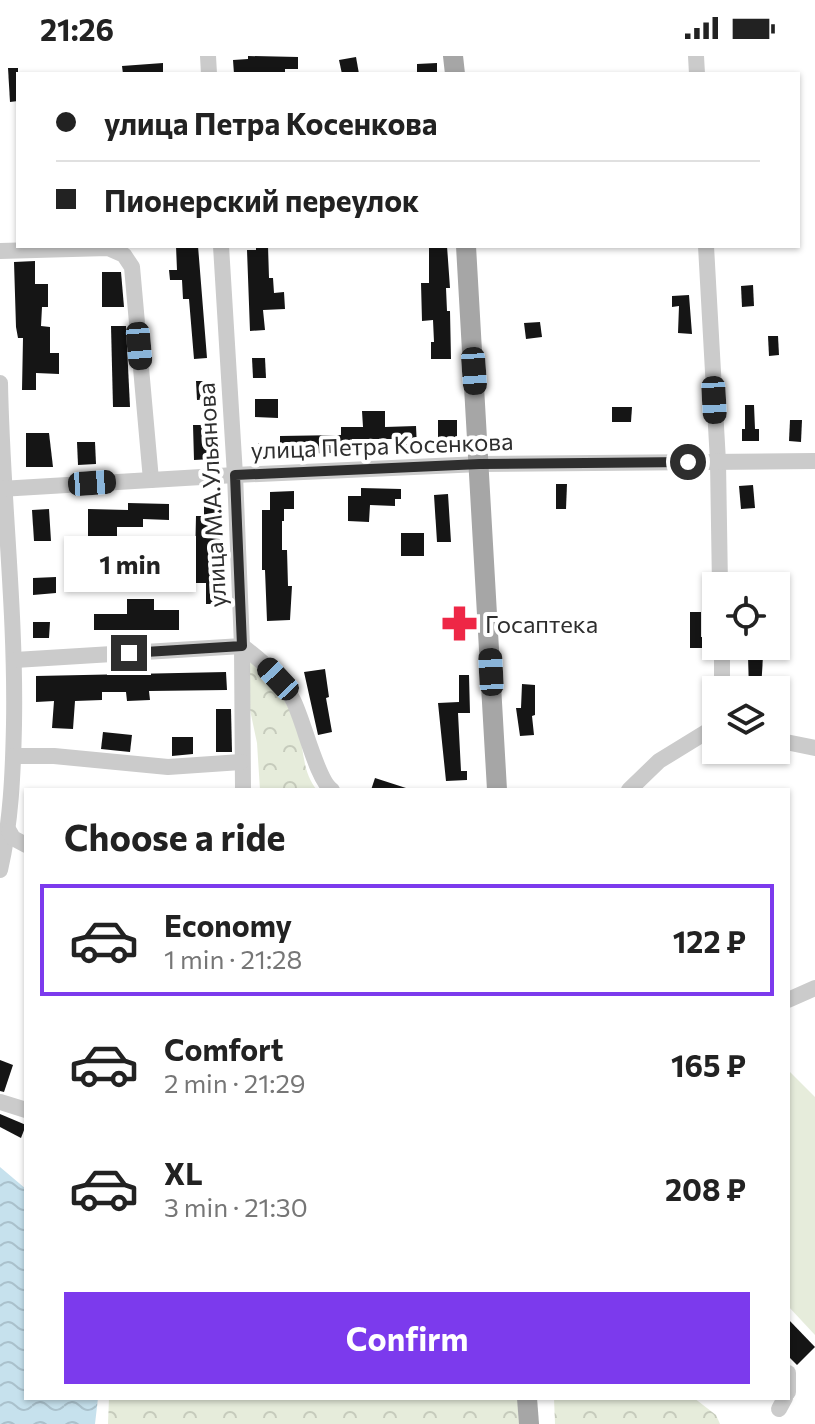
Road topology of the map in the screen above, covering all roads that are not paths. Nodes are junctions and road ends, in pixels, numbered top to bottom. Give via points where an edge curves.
1 (221, 248) edge
2 (466, 248) edge
3 (706, 248) edge
4 (0, 251) edge
5 (0, 383) edge
6 (815, 461) edge
7 (718, 462) junction
8 (480, 464) junction
9 (235, 475) junction
10 (151, 480) junction
11 (2, 488) edge
12 (720, 572) edge
13 (242, 646) junction
14 (15, 660) junction
15 (702, 735) edge
16 (790, 743) edge
17 (815, 748) edge
18 (14, 756) junction
19 (241, 762) junction
20 (243, 788) edge
21 (328, 788) edge
22 (497, 788) edge
23 (631, 788) edge
24 (9, 831) junction
25 (24, 844) edge
26 (0, 870) edge
27 (815, 988) edge
28 (790, 999) edge
29 (0, 1102) edge
30 (24, 1109) edge
31 (527, 1400) edge
32 (529, 1424) edge

1 - 9 street, улица М.А.Ульянова
2 - 8 main road
3 - 7 street
4 - 10 street via 108,248 124,255 132,267
5 - 11 street
6 - 7 street, улица Петра Косенкова
7 - 8 street, улица Петра Косенкова
7 - 12 street
8 - 9 street, улица Петра Косенкова
8 - 22 main road
9 - 10 street, улица Петра Косенкова
9 - 13 street, улица М.А.Ульянова
10 - 11 street, улица Петра Косенкова
11 - 14 street
13 - 14 street
13 - 19 street, улица М.А.Ульянова
13 - 21 street via 292,698
14 - 18 street
15 - 23 street via 659,761
16 - 17 street
18 - 19 street via 168,767
18 - 24 street
19 - 20 street, улица М.А.Ульянова
24 - 25 street
24 - 26 street
27 - 28 street
29 - 30 street
31 - 32 main road

